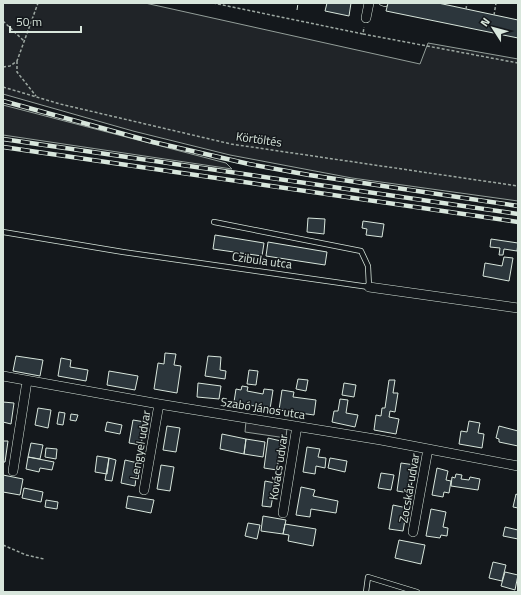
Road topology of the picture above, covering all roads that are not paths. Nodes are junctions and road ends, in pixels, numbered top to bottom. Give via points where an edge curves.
1 (369, 3) edge
2 (366, 18) road end
3 (214, 222) dead end
4 (3, 232) edge
5 (368, 287) junction
6 (518, 308) edge
7 (3, 376) edge
8 (27, 381) junction
9 (159, 404) junction
10 (297, 426) junction
11 (428, 449) junction
12 (518, 466) edge
13 (13, 471) dead end
14 (144, 490) dead end
15 (283, 513) dead end
16 (413, 532) dead end
17 (366, 592) edge
18 (417, 592) edge

1 - 2 street
3 - 5 lane via 361,251 368,266
4 - 5 lane, Czibula utca
5 - 6 street, Czibula utca
7 - 8 street, Szabó János utca
8 - 9 street, Szabó János utca
8 - 13 street
9 - 10 street, Szabó János utca
9 - 14 street, Lengyel udvar
10 - 11 street, Szabó János utca
10 - 15 street, Kovács udvar
11 - 12 street, Szabó János utca
11 - 16 street, Zocskár udvar
17 - 18 lane via 368,577

